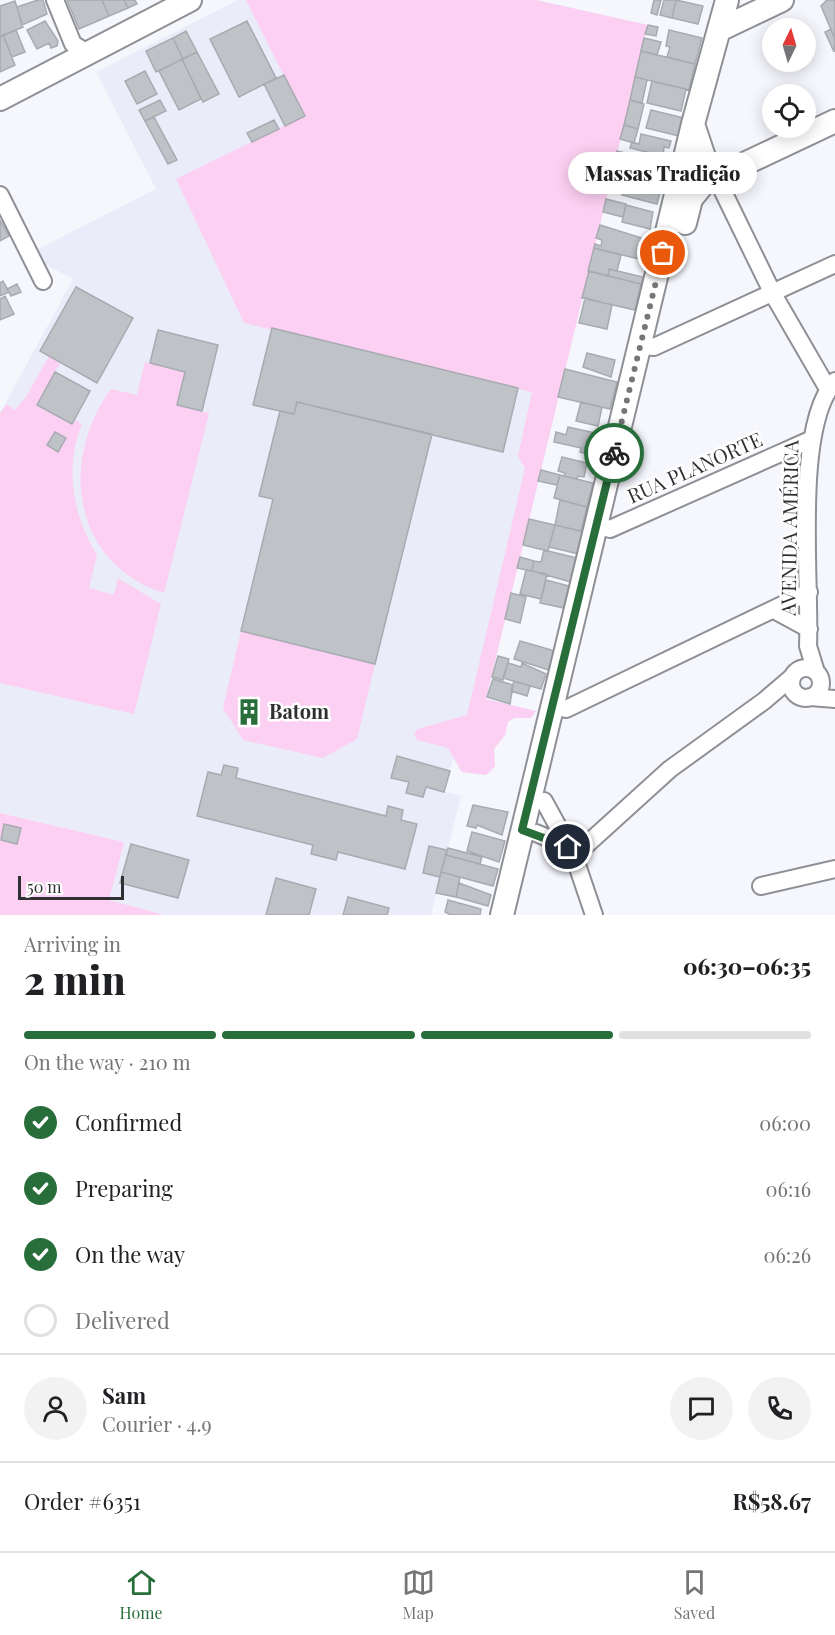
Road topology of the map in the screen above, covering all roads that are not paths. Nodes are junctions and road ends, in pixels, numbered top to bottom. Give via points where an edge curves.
1 (55, 0) edge
2 (190, 0) edge
3 (727, 0) edge
4 (782, 0) edge
5 (719, 30) junction
6 (89, 54) junction
7 (11, 89) edge
8 (0, 99) edge
9 (835, 121) edge
10 (693, 124) junction
11 (716, 177) junction
12 (0, 195) edge
13 (835, 264) edge
14 (43, 281) dead end
15 (773, 294) junction
16 (647, 346) junction
17 (831, 385) edge
18 (810, 440) junction
19 (603, 527) junction
20 (809, 592) junction
21 (774, 610) junction
22 (809, 638) junction
23 (795, 673) junction
24 (818, 676) junction
25 (805, 697) junction
26 (834, 699) edge
27 (764, 701) junction
28 (559, 707) junction
29 (537, 799) junction
30 (529, 831) junction
31 (571, 851) junction
32 (835, 869) edge
33 (761, 886) dead end
34 (502, 915) edge
35 (516, 915) edge
36 (594, 915) edge

1 - 6 street via 73,44
2 - 6 main road
3 - 5 main road
4 - 5 main road
5 - 10 main road
6 - 7 main road
7 - 8 main road
9 - 11 main road
10 - 11 main road via 704,157
10 - 16 main road
11 - 15 street
11 - 16 main road via 698,187 691,199
12 - 14 street
13 - 15 street
15 - 16 street
15 - 17 street
16 - 19 main road
17 - 18 street, AVENIDA AMÉRICA
18 - 19 street, RUA PLANORTE
18 - 20 street, AVENIDA AMÉRICA
19 - 28 main road
20 - 21 street
20 - 22 street, AVENIDA AMÉRICA
21 - 22 street
21 - 28 street
22 - 23 street, AVENIDA AMÉRICA
22 - 24 street, AVENIDA AMÉRICA
23 - 24 street via 807,668
23 - 25 street via 793,691
23 - 27 street, AVENIDA AMÉRICA
24 - 25 street via 819,691
24 - 26 street, AVENIDA AMÉRICA
25 - 26 street, AVENIDA AMÉRICA
25 - 27 street, AVENIDA AMÉRICA
27 - 31 street, AVENIDA AMÉRICA via 670,769
28 - 29 main road
29 - 30 main road
29 - 31 street
30 - 31 street
30 - 34 main road
30 - 35 main road
31 - 36 street
32 - 33 street

